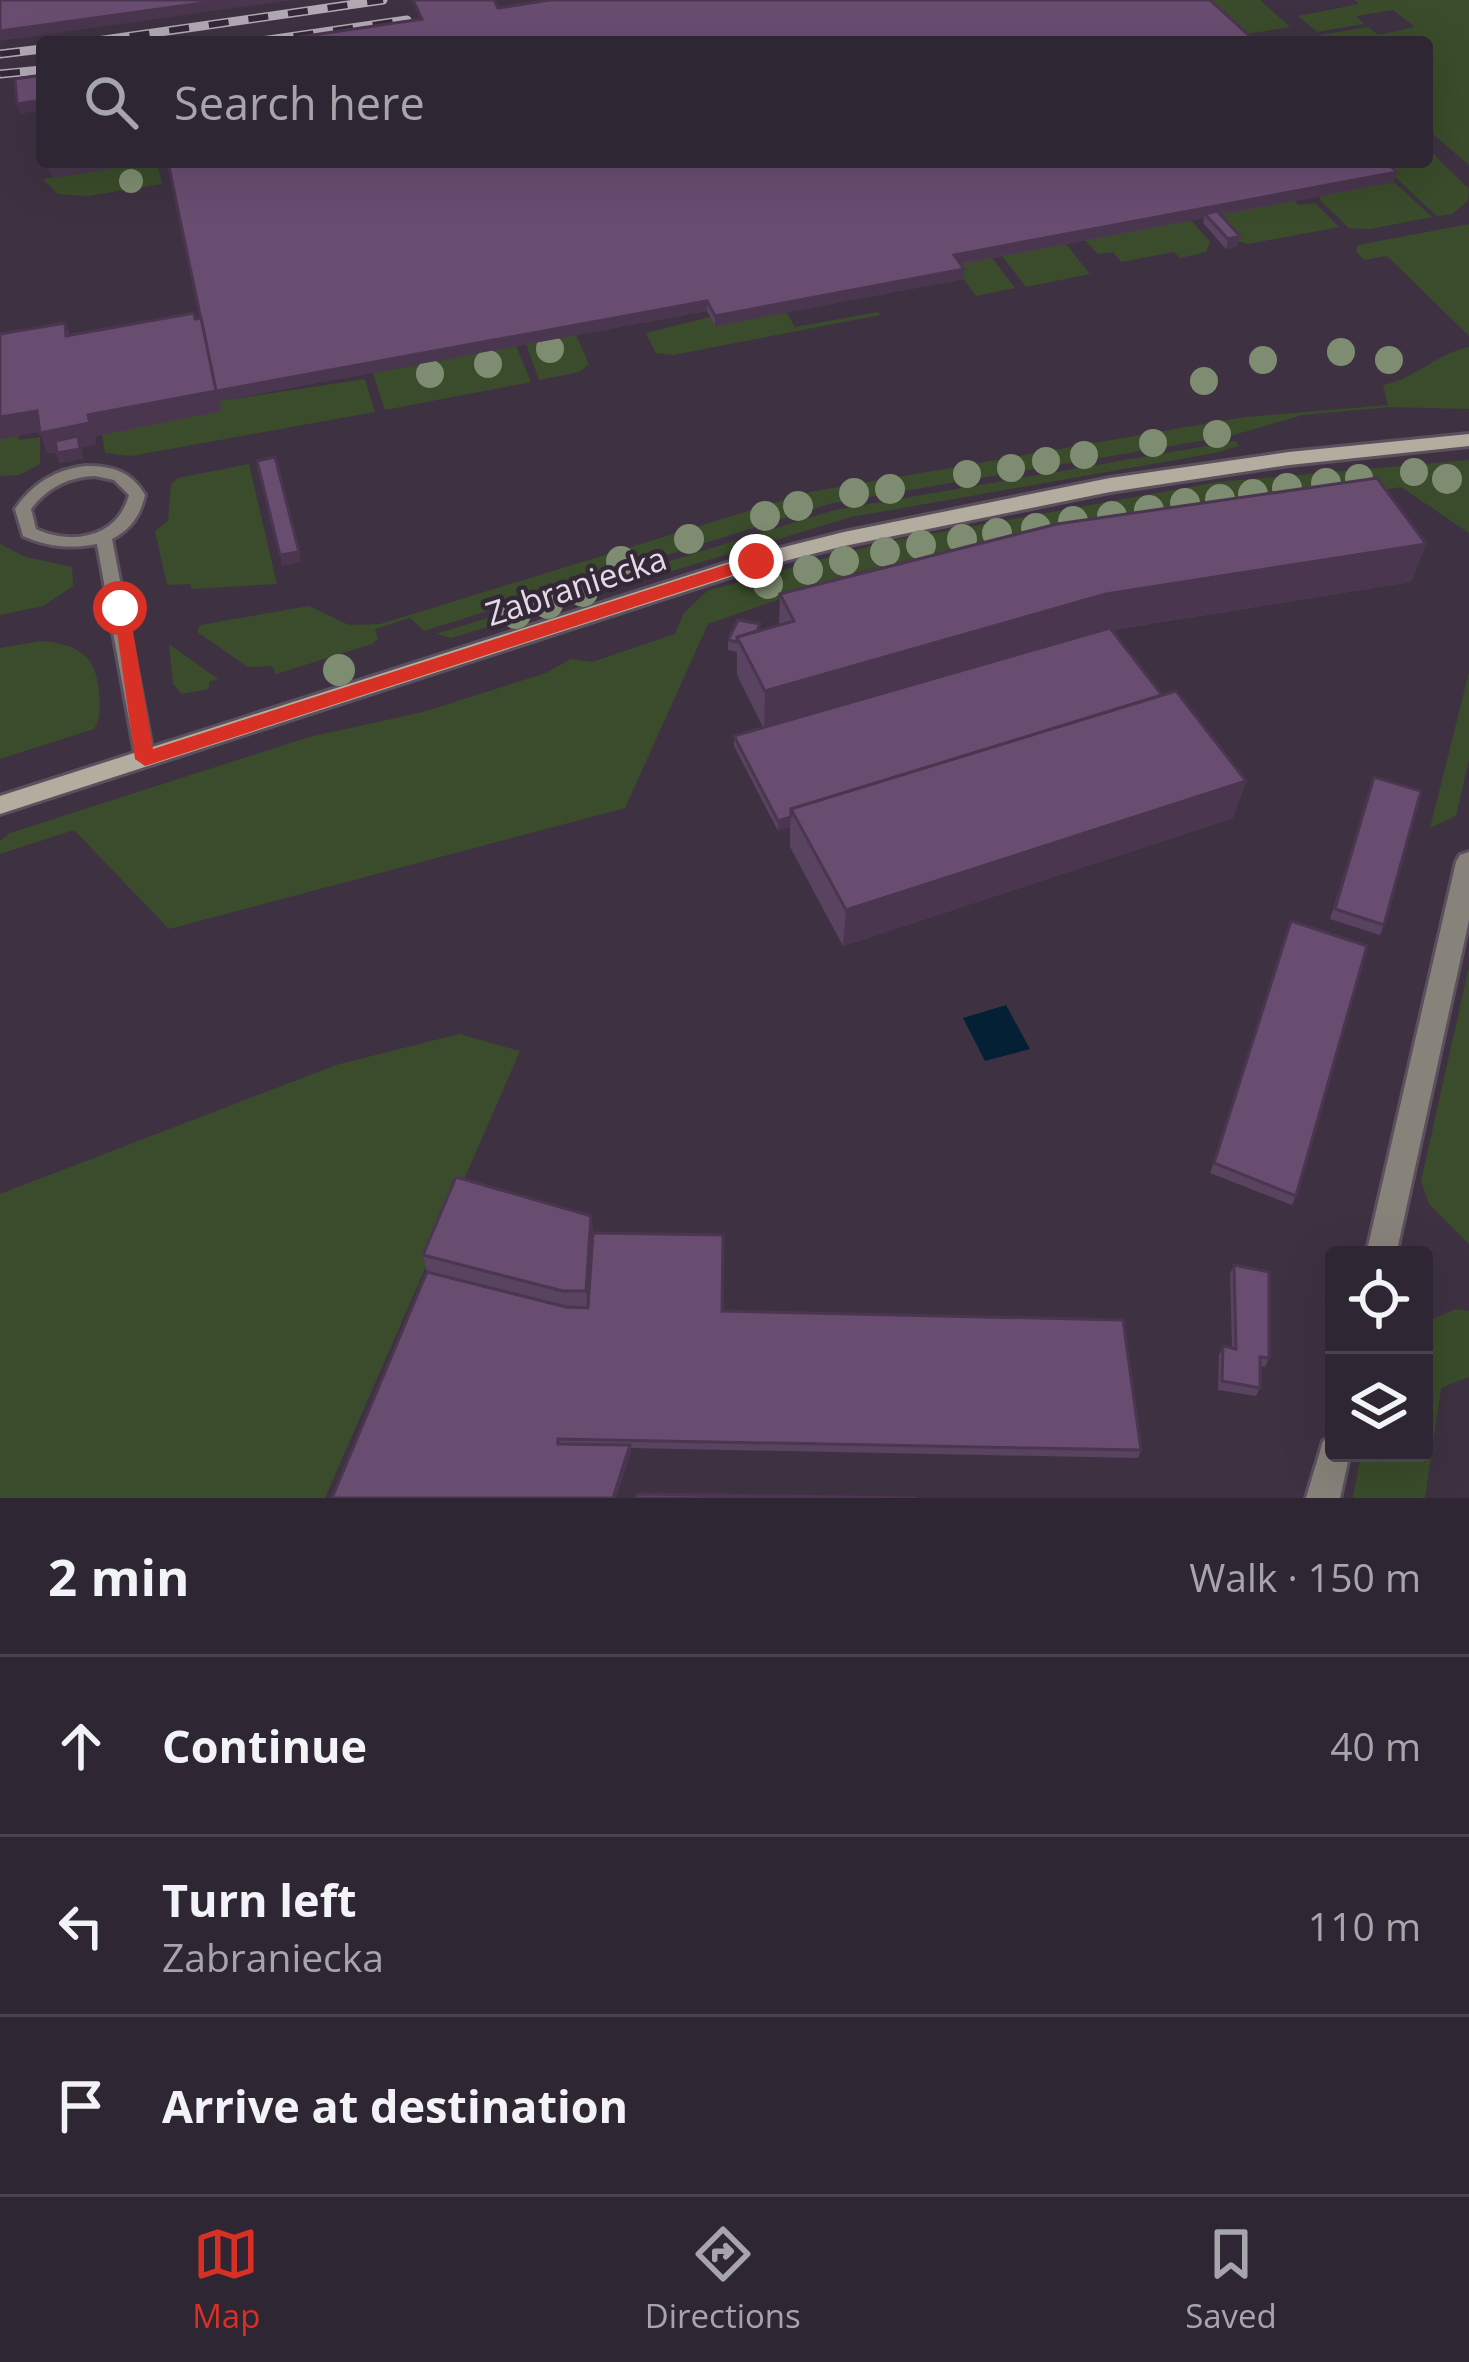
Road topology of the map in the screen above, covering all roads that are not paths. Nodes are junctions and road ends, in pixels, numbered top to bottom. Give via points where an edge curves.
1 (1469, 440) edge
2 (104, 537) junction
3 (145, 759) junction
4 (0, 805) edge
5 (1469, 862) edge
6 (1383, 1246) edge
7 (1332, 1462) edge
8 (1323, 1498) edge

1 - 3 main road, Zabraniecka via 1203,468 878,530 756,561
2 - 2 lane via 137,506 133,485 111,472 59,477 23,508 29,532 41,540
2 - 3 lane
3 - 4 main road, Zabraniecka
5 - 6 street
7 - 8 street

